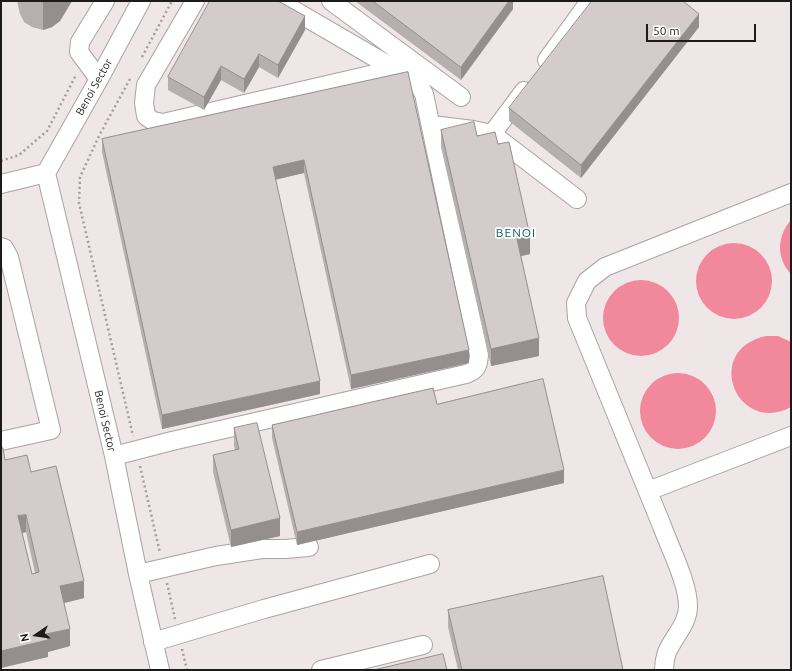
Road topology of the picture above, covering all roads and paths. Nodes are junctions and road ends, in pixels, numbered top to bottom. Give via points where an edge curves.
1 (105, 1) edge
2 (141, 1) edge
3 (172, 1) edge
4 (195, 1) edge
5 (278, 1) edge
6 (331, 1) edge
7 (590, 1) edge
8 (142, 57) dead end
9 (396, 69) junction
10 (79, 70) dead end
11 (130, 78) dead end
12 (100, 79) junction
13 (461, 97) dead end
14 (432, 125) junction
15 (492, 134) junction
16 (1, 161) edge
17 (46, 173) junction
18 (1, 184) edge
19 (791, 193) edge
20 (577, 200) dead end
21 (1, 247) edge
22 (791, 436) edge
23 (1, 441) edge
24 (136, 450) junction
25 (114, 456) junction
26 (648, 491) junction
27 (309, 547) dead end
28 (430, 564) dead end
29 (163, 568) junction
30 (138, 574) junction
31 (179, 634) junction
32 (153, 642) junction
33 (423, 645) dead end
34 (160, 670) edge
35 (187, 670) edge
36 (322, 670) edge
37 (664, 670) edge

1 - 12 street via 78,47 79,52
2 - 12 street, Benoi Sector
3 - 8 path
4 - 9 street via 146,85 146,116 153,121 163,123
5 - 9 street
6 - 13 street
7 - 15 street
9 - 14 street via 417,82 424,94
10 - 16 path via 46,131 19,156
11 - 24 path via 80,176 79,203
12 - 17 street, Benoi Sector
14 - 15 street
14 - 24 street via 479,355 474,372
15 - 20 street
17 - 18 street
17 - 25 street, Benoi Sector
19 - 26 street via 605,267 587,281 576,303 576,318
21 - 23 street via 9,257 50,430
22 - 26 street
24 - 25 street
24 - 29 path
25 - 30 street, Benoi Sector
26 - 37 street via 681,575 688,606 684,624 667,652
27 - 29 street via 254,550
28 - 31 street
29 - 30 street
29 - 31 path
30 - 32 street, Benoi Sector
31 - 32 street
31 - 35 path
32 - 34 street, Benoi Sector
33 - 36 street

